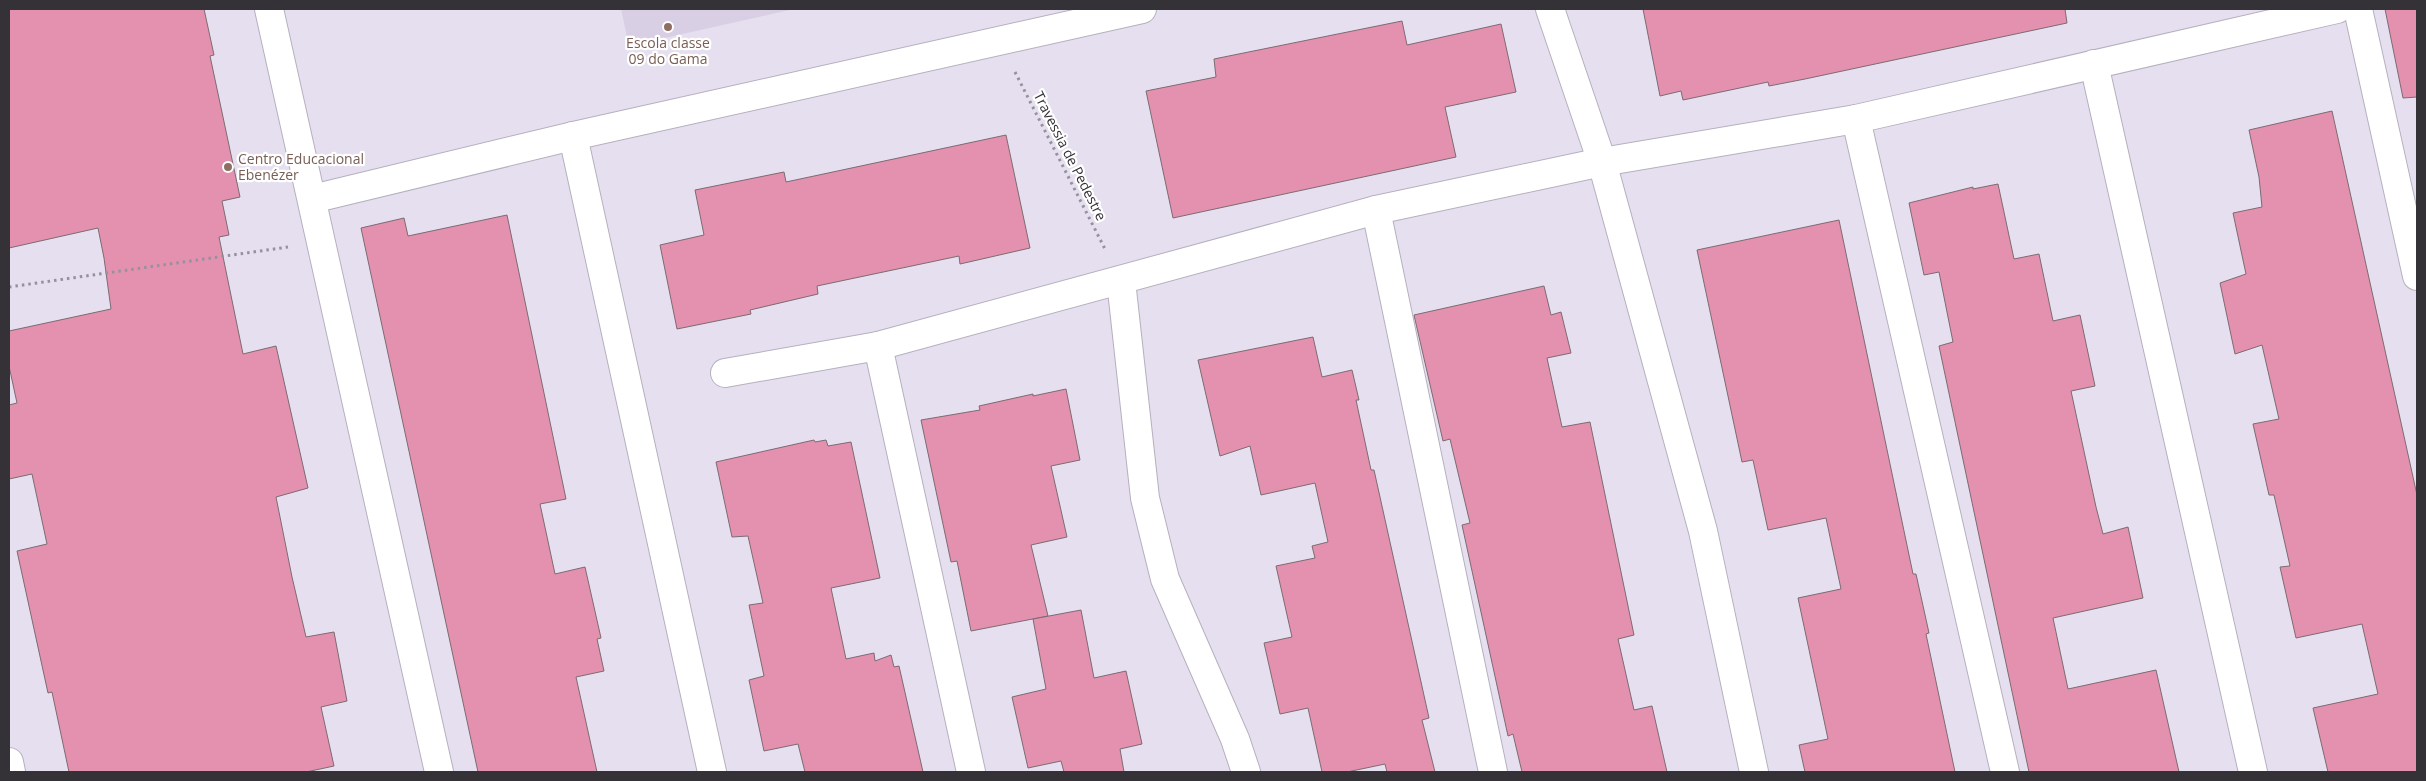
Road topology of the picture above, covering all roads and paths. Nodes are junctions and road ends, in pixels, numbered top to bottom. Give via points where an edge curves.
1 (269, 9) edge
2 (1142, 9) edge
3 (1550, 9) edge
4 (2337, 9) edge
5 (2358, 9) edge
6 (999, 41) junction
7 (2094, 64) junction
8 (1856, 119) junction
9 (573, 136) junction
10 (1602, 162) junction
11 (312, 199) junction
12 (1376, 210) junction
13 (322, 242) junction
14 (2417, 276) edge
15 (1121, 281) junction
16 (9, 287) edge
17 (878, 346) junction
18 (725, 373) dead end
19 (9, 762) edge
20 (11, 772) edge
21 (439, 772) edge
22 (712, 772) edge
23 (971, 772) edge
24 (1246, 772) edge
25 (1493, 772) edge
26 (1754, 772) edge
27 (2004, 772) edge
28 (2254, 772) edge

1 - 11 street
2 - 6 street
3 - 10 street
4 - 7 street
5 - 14 street
6 - 9 street
6 - 15 path, Travessia de Pedestre
7 - 8 street
7 - 28 street
8 - 10 street
8 - 27 street
9 - 11 street
9 - 22 street
10 - 12 street
10 - 26 street via 1703,531
11 - 13 street
12 - 15 street
12 - 25 street
13 - 16 path
13 - 21 street
15 - 17 street
15 - 24 street via 1145,498 1165,580 1235,739
17 - 18 street
17 - 23 street
19 - 20 street

